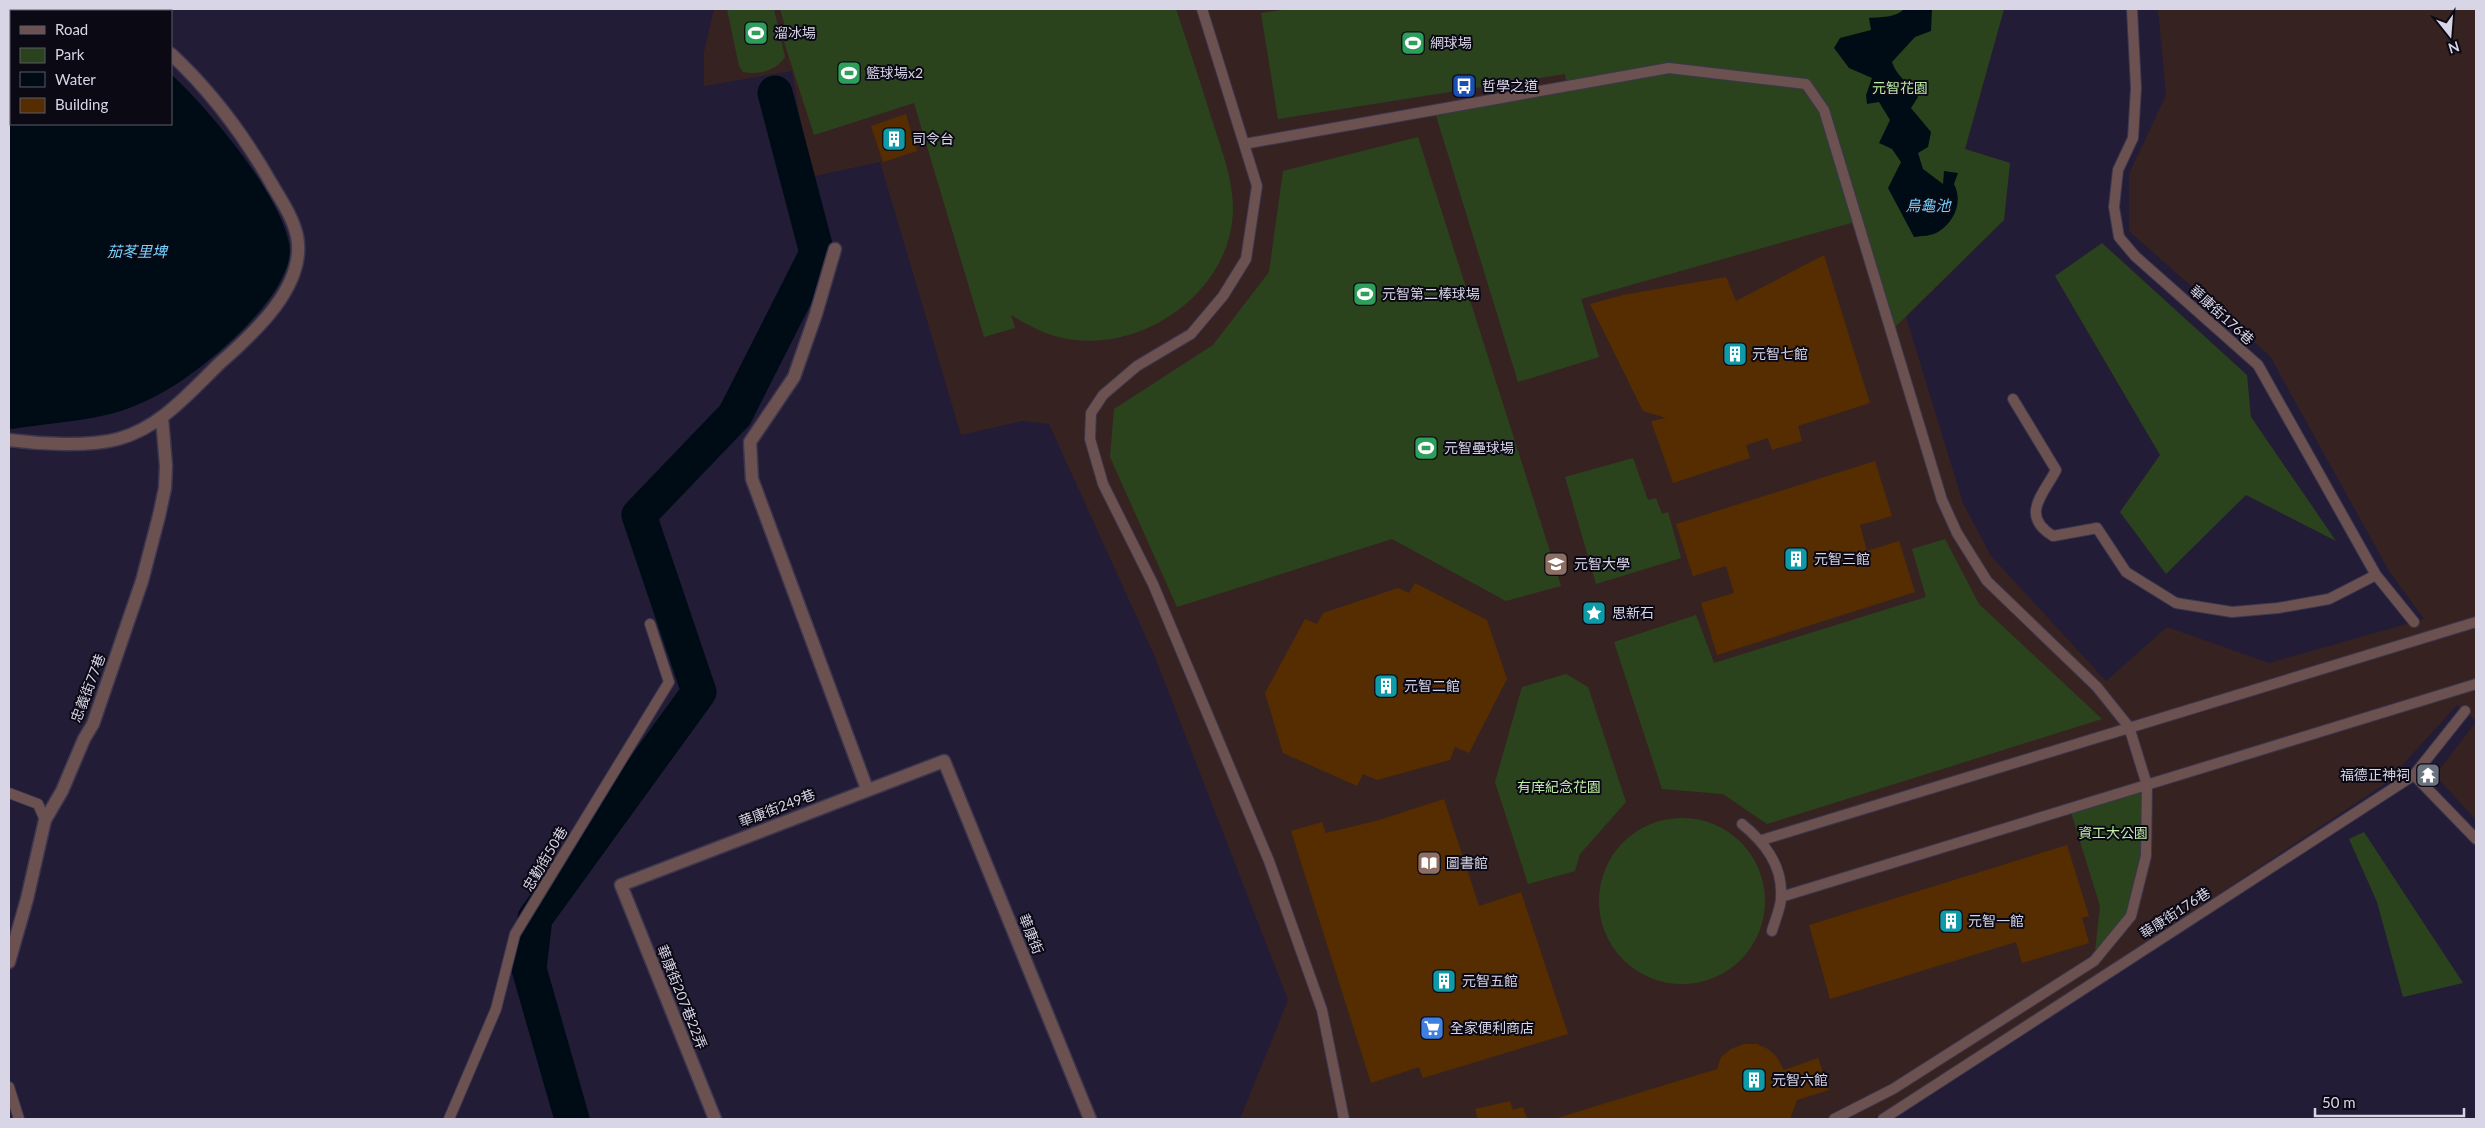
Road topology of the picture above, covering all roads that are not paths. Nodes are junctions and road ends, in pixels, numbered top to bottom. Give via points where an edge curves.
1 (1202, 9) edge
2 (2132, 9) edge
3 (172, 55) edge
4 (1244, 144) junction
5 (835, 249) dead end
6 (2013, 399) dead end
7 (162, 418) junction
8 (9, 440) edge
9 (2376, 574) junction
10 (2414, 622) dead end
11 (2476, 622) edge
12 (650, 624) dead end
13 (2476, 684) edge
14 (2465, 711) dead end
15 (2129, 727) junction
16 (944, 761) joint
17 (2414, 775) junction
18 (2147, 785) junction
19 (867, 789) junction
20 (9, 793) edge
21 (45, 820) junction
22 (1742, 824) dead end
23 (2476, 839) edge
24 (1762, 840) junction
25 (621, 885) joint
26 (1781, 897) junction
27 (1772, 931) dead end
28 (9, 962) edge
29 (9, 1088) edge
30 (19, 1119) edge
31 (449, 1119) edge
32 (715, 1119) edge
33 (1090, 1119) edge
34 (1344, 1119) edge
35 (1834, 1119) edge
36 (1883, 1119) edge

1 - 4 lane
2 - 9 lane, 華康街176巷 via 2136,88 2133,138 2118,170 2114,207 2119,237 2135,256 2258,365
3 - 7 street via 196,76 246,140 290,214 297,237 296,259 288,287 268,316 243,344
4 - 15 lane via 1669,68 1806,84 1824,110 1942,500 1957,534 1987,581 2097,687
4 - 34 lane via 1257,186 1246,259 1223,296 1191,334 1137,366 1103,395 1091,413 1090,439 1103,484 1153,584 1269,861 1322,1010
5 - 19 street via 794,377 750,442 752,479
6 - 9 lane via 2056,470 2038,497 2036,514 2042,530 2053,536 2097,528 2126,572 2176,604 2232,612 2278,608 2329,599
7 - 8 street via 117,439 72,443
7 - 21 street, 忠義街77巷 via 165,488 149,558 93,724
9 - 10 lane, 華康街176巷
11 - 15 lane
12 - 31 lane, 忠勤街50巷 via 669,682 515,934 496,1009
13 - 18 lane
14 - 17 lane, 華康街176巷
15 - 18 lane
15 - 24 lane
16 - 19 street, 華康街249巷
16 - 33 street, 華康街
17 - 23 lane
17 - 36 lane, 華康街176巷
18 - 26 lane
18 - 35 lane via 2146,856 2131,916 2094,961 1893,1089
19 - 25 street, 華康街249巷
20 - 21 lane via 38,804
21 - 28 street, 忠義街77巷
22 - 24 lane
24 - 26 lane via 1777,866
25 - 32 street, 華康街207巷22弄
26 - 27 lane
29 - 30 lane

